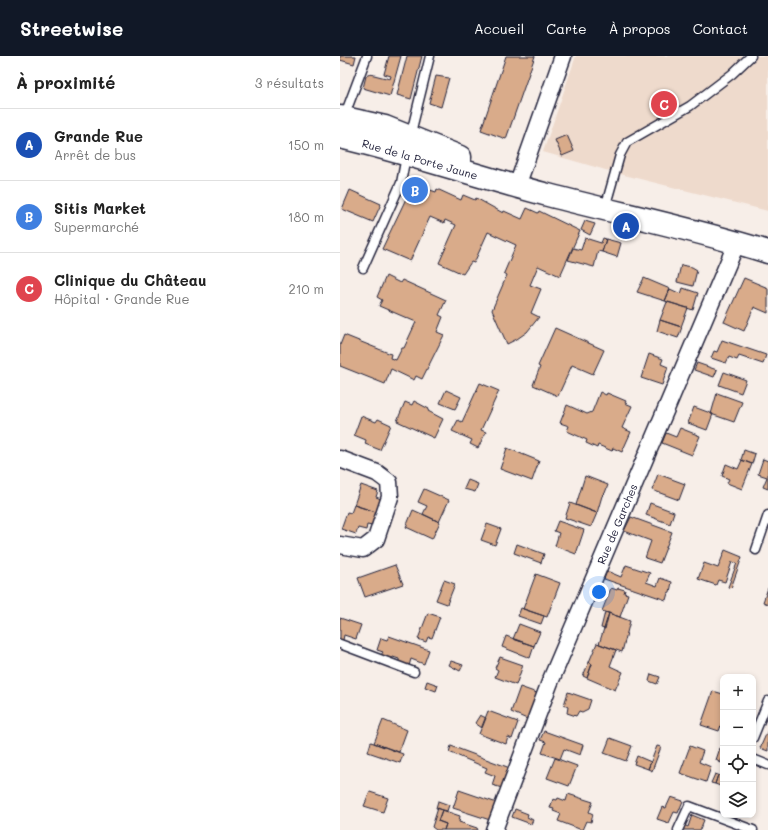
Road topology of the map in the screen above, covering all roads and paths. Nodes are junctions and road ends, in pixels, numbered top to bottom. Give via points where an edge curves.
1 (367, 56) edge
2 (430, 56) edge
3 (563, 56) edge
4 (751, 56) edge
5 (341, 126) edge
6 (408, 145) junction
7 (509, 184) junction
8 (605, 209) junction
9 (737, 242) junction
10 (768, 252) edge
11 (363, 268) dead end
12 (340, 459) edge
13 (768, 515) edge
14 (340, 545) edge
15 (756, 550) dead end
16 (340, 644) edge
17 (414, 672) dead end
18 (768, 701) edge
19 (756, 731) edge
20 (756, 761) edge
21 (768, 765) edge
22 (494, 830) edge
23 (678, 830) edge
24 (753, 830) edge

1 - 5 lane
2 - 6 lane
3 - 7 street
4 - 8 lane via 690,106 627,142 620,155
5 - 6 main road, Rue de la Porte Jaune via 385,127
6 - 7 main road, Rue de la Porte Jaune via 469,161
6 - 11 lane via 401,183
7 - 8 main road, Rue de la Porte Jaune
8 - 9 main road, Rue de la Porte Jaune
9 - 10 main road, Rue de la Porte Jaune
9 - 22 street, Rue de Garches via 550,682
12 - 14 street via 377,473 389,482 390,497 376,539 363,549
13 - 15 lane
16 - 17 lane
18 - 19 lane
20 - 21 lane
23 - 24 lane via 689,806

